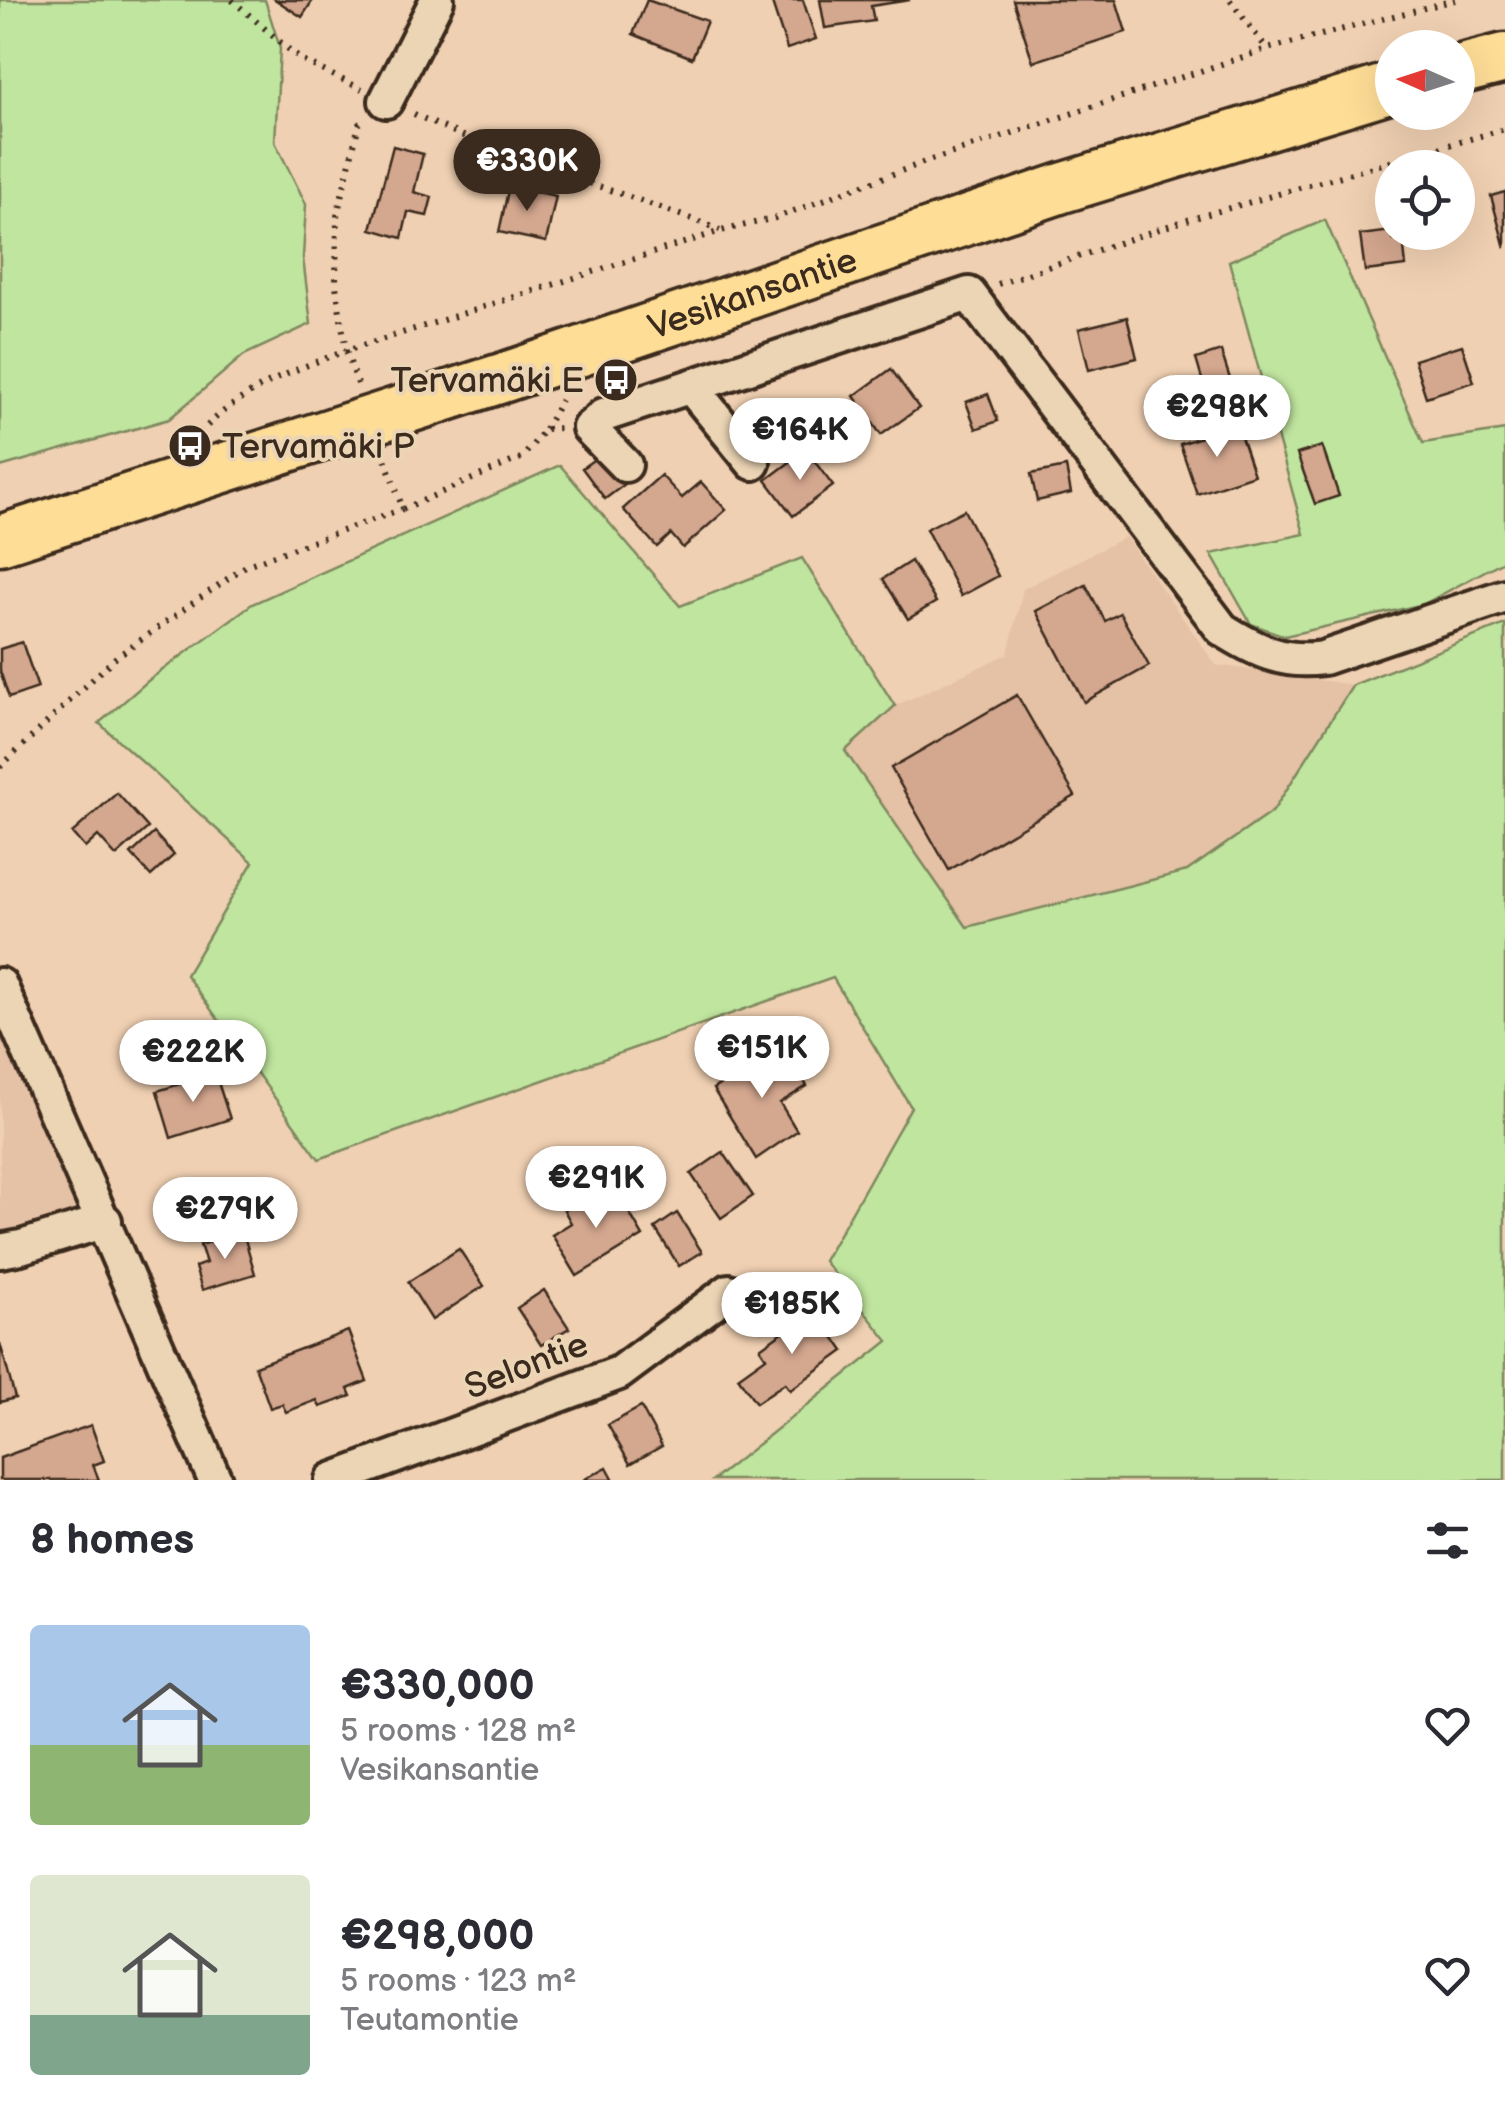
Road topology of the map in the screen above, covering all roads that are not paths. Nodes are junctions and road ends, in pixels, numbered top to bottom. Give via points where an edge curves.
1 (437, 0) edge
2 (1505, 58) edge
3 (1475, 66) edge
4 (1375, 93) edge
5 (386, 101) road end
6 (691, 387) junction
7 (753, 464) dead end
8 (625, 465) dead end
9 (0, 540) edge
10 (1505, 596) edge
11 (0, 984) edge
12 (105, 1221) junction
13 (0, 1251) edge
14 (729, 1291) dead end
15 (215, 1480) edge
16 (332, 1480) edge

1 - 5 street
2 - 3 highway
4 - 9 highway, Vesikansantie via 1062,188
6 - 7 street
6 - 8 street via 604,415 589,428
6 - 10 street via 969,294 1222,628 1250,646 1280,659 1323,658
11 - 12 street
12 - 13 street
12 - 15 street
14 - 16 street, Selontie via 619,1372

